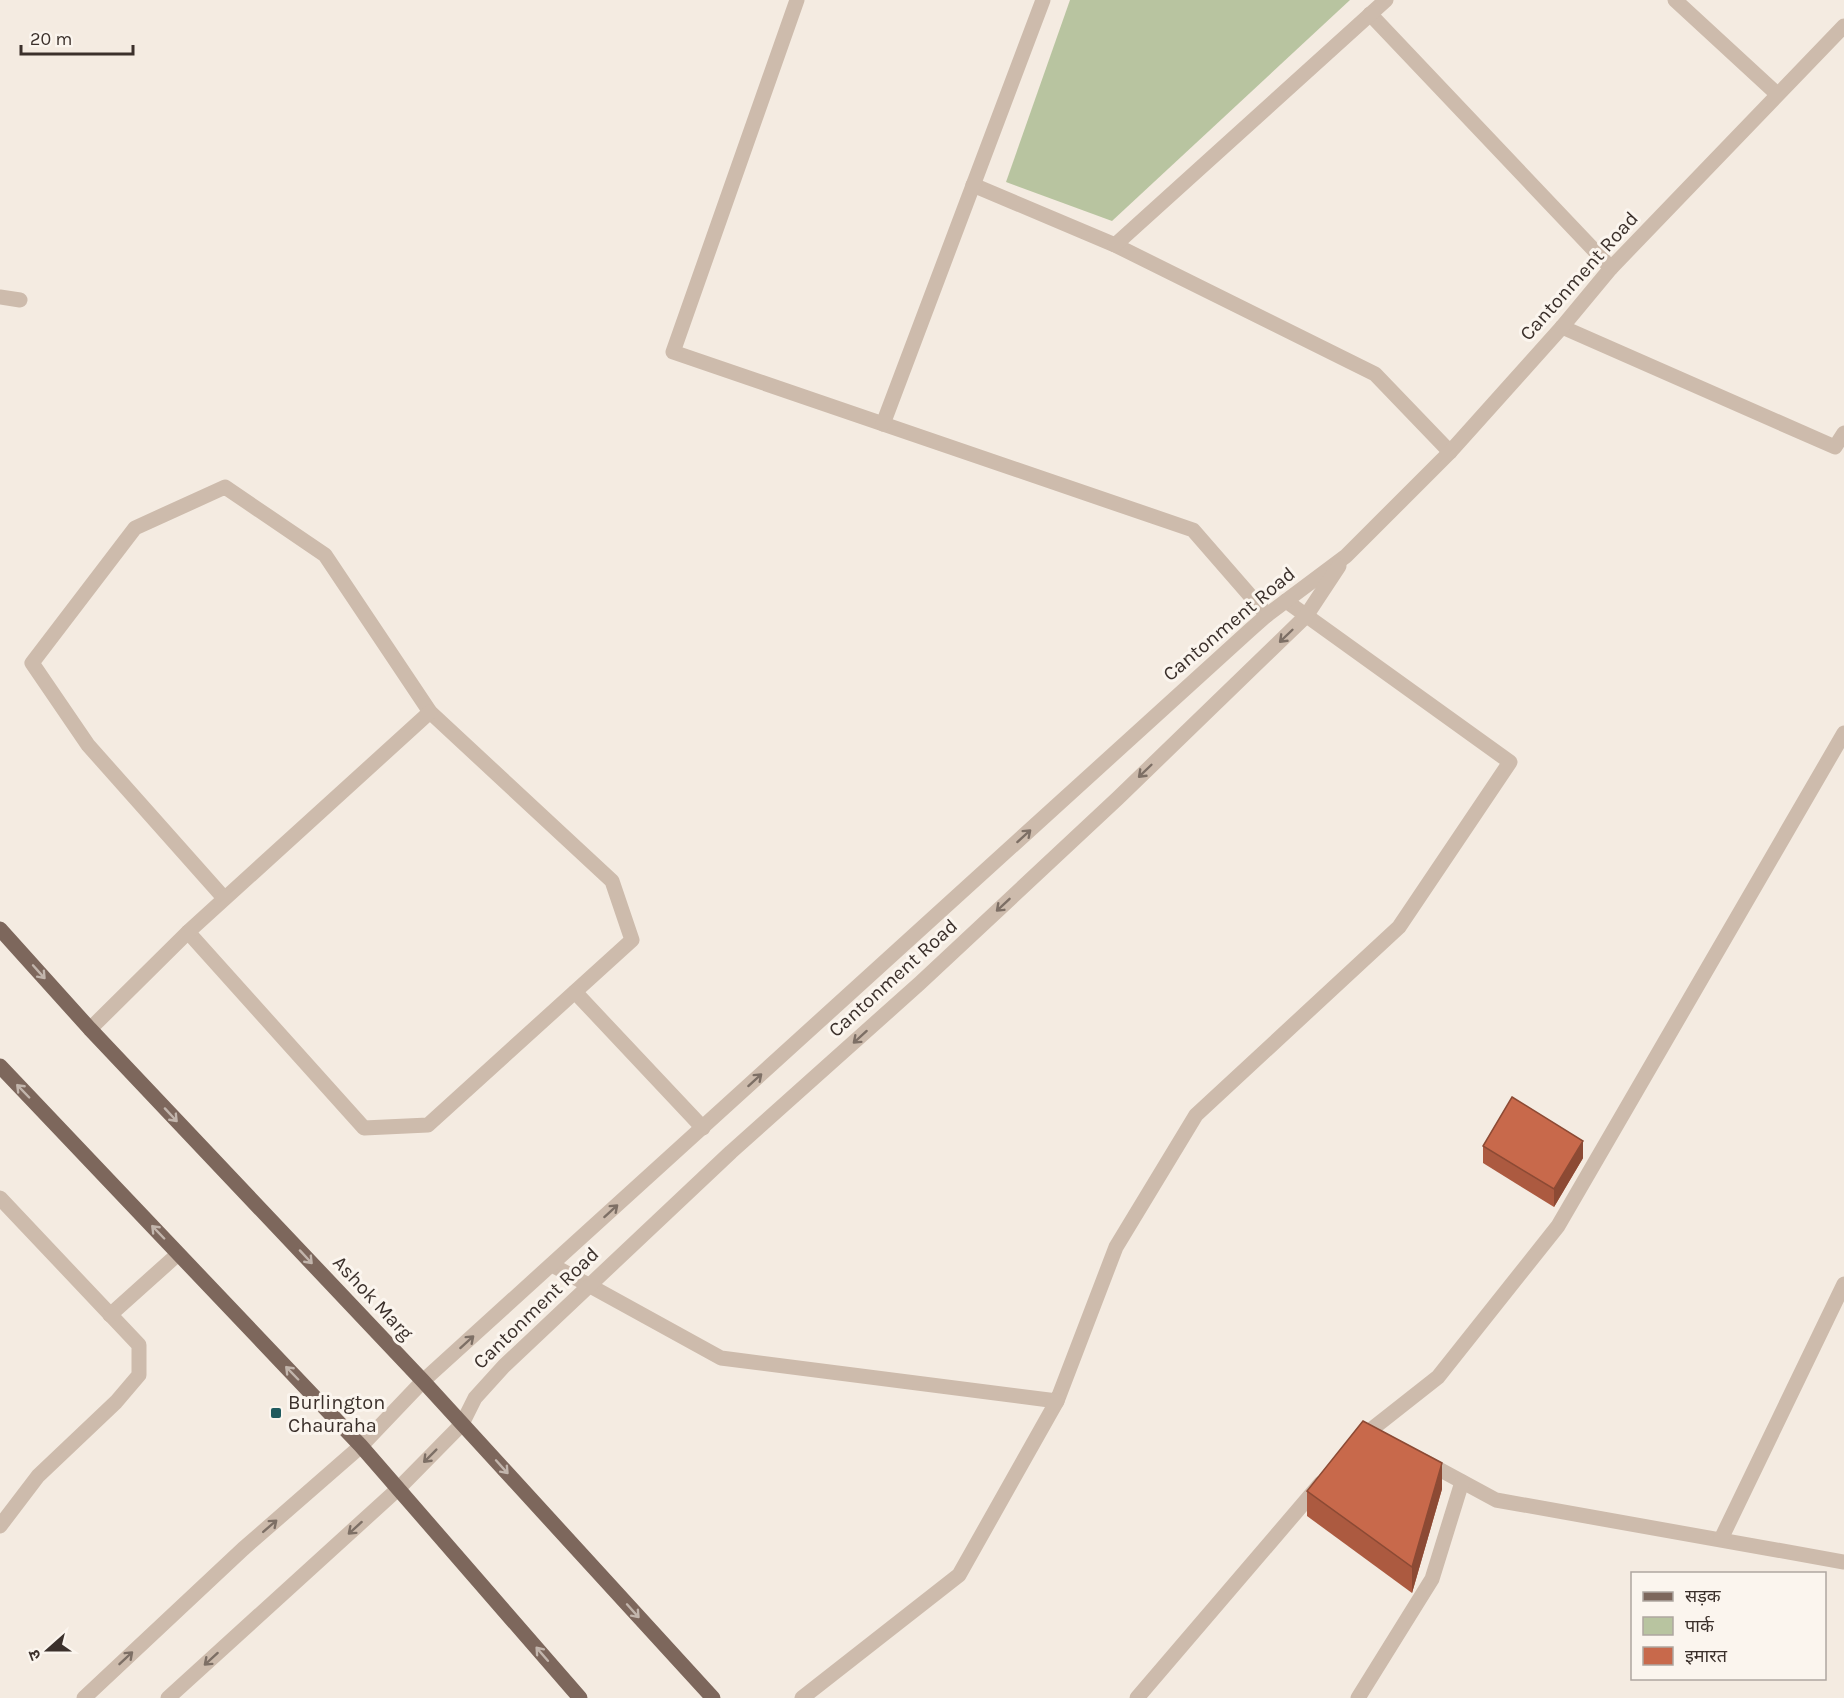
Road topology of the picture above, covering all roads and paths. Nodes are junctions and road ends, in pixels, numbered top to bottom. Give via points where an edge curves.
1 (797, 0) edge
2 (1043, 0) edge
3 (1386, 0) edge
4 (1675, 0) edge
5 (1370, 14) junction
6 (1844, 26) edge
7 (1777, 94) junction
8 (973, 185) junction
9 (1115, 245) junction
10 (1611, 268) junction
11 (0, 297) edge
12 (20, 300) dead end
13 (1562, 327) junction
14 (883, 424) junction
15 (1844, 433) edge
16 (1450, 452) junction
17 (1346, 556) junction
18 (1286, 601) junction
19 (1267, 615) junction
20 (1306, 616) junction
21 (430, 712) junction
22 (1844, 733) edge
23 (224, 898) junction
24 (0, 929) edge
25 (188, 932) junction
26 (575, 992) junction
27 (90, 1029) junction
28 (0, 1066) edge
29 (703, 1128) junction
30 (0, 1198) edge
31 (178, 1254) junction
32 (552, 1265) junction
33 (1844, 1284) edge
34 (588, 1287) junction
35 (110, 1315) junction
36 (423, 1381) junction
37 (1057, 1401) junction
38 (462, 1424) junction
39 (362, 1446) junction
40 (1348, 1451) edge
41 (1410, 1454) edge
42 (1333, 1468) edge
43 (1462, 1482) junction
44 (399, 1488) junction
45 (0, 1526) edge
46 (1721, 1539) junction
47 (1844, 1562) edge
48 (84, 1698) edge
49 (168, 1698) edge
50 (580, 1698) edge
51 (713, 1698) edge
52 (802, 1698) edge
53 (1137, 1698) edge
54 (1358, 1698) edge

1 - 14 street via 673,352
2 - 8 street
3 - 5 street
4 - 7 street
5 - 9 street
5 - 10 street
6 - 7 street, Cantonment Road
7 - 10 street, Cantonment Road
8 - 9 street
8 - 14 street
9 - 16 street via 1375,374
10 - 13 street, Cantonment Road
11 - 12 street
13 - 15 street via 1835,447
13 - 16 street, Cantonment Road
14 - 19 street via 1193,530
16 - 17 street, Cantonment Road
17 - 18 street, Cantonment Road
17 - 20 street, Cantonment Road
18 - 19 street, Cantonment Road
18 - 20 street
29 -> 19 street, Cantonment Road
20 -> 34 street, Cantonment Road via 1118,798
20 - 37 street via 1510,762 1399,927 1197,1115 1116,1247
21 - 23 street
21 - 23 street via 325,555 225,488 135,528 32,663 88,745
21 - 26 street via 612,881 632,940
22 - 40 street via 1558,1226 1438,1377 1374,1434
23 - 25 street
24 -> 27 main road, Ashok Marg
25 - 26 street via 364,1128 428,1125
25 - 27 street
26 - 29 street
27 -> 36 main road, Ashok Marg
31 -> 28 main road
32 -> 29 street, Cantonment Road
30 - 35 street
31 - 35 street
39 -> 31 main road
32 - 34 street
36 -> 32 street, Cantonment Road
33 - 46 street
34 - 37 street via 721,1358
34 - 38 street, Cantonment Road via 504,1366 475,1398
35 - 45 street via 138,1345 139,1375 38,1476
36 - 38 main road, Ashok Marg
36 - 39 street
37 - 52 street via 958,1575
38 -> 44 street
38 -> 51 main road, Ashok Marg
39 - 44 main road
48 -> 39 street via 243,1549
41 - 43 street
42 - 53 street
43 - 46 street via 1496,1500
43 - 54 street via 1432,1579
44 -> 49 street
50 -> 44 main road
46 - 47 street

